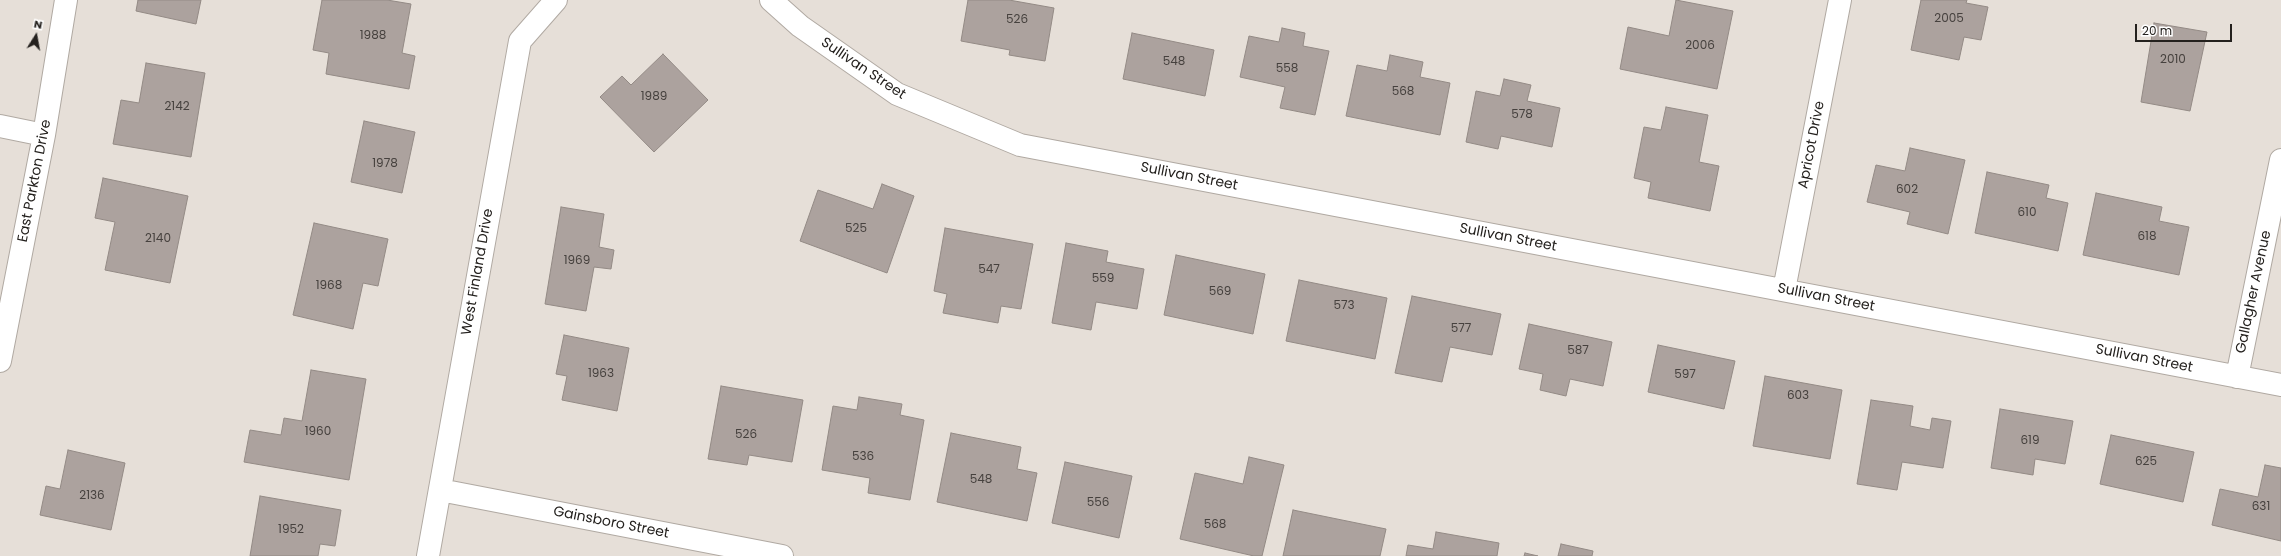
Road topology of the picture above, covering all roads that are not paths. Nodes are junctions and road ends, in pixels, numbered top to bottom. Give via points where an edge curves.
1 (66, 0) edge
2 (556, 0) edge
3 (771, 0) edge
4 (1840, 0) edge
5 (0, 126) edge
6 (44, 135) junction
7 (2281, 160) edge
8 (1784, 290) junction
9 (0, 361) edge
10 (2237, 377) junction
11 (2281, 385) edge
12 (440, 490) junction
13 (428, 556) edge
14 (782, 556) edge

1 - 6 street, East Parkton Drive
2 - 12 street, West Finland Drive via 520,41
3 - 8 street, Sullivan Street via 800,26 897,94 1020,145
4 - 8 street, Apricot Drive
5 - 6 street
6 - 9 street, East Parkton Drive
7 - 10 street, Gallagher Avenue
8 - 10 street, Sullivan Street
10 - 11 street, Sullivan Street
12 - 13 street, West Finland Drive
12 - 14 street, Gainsboro Street

